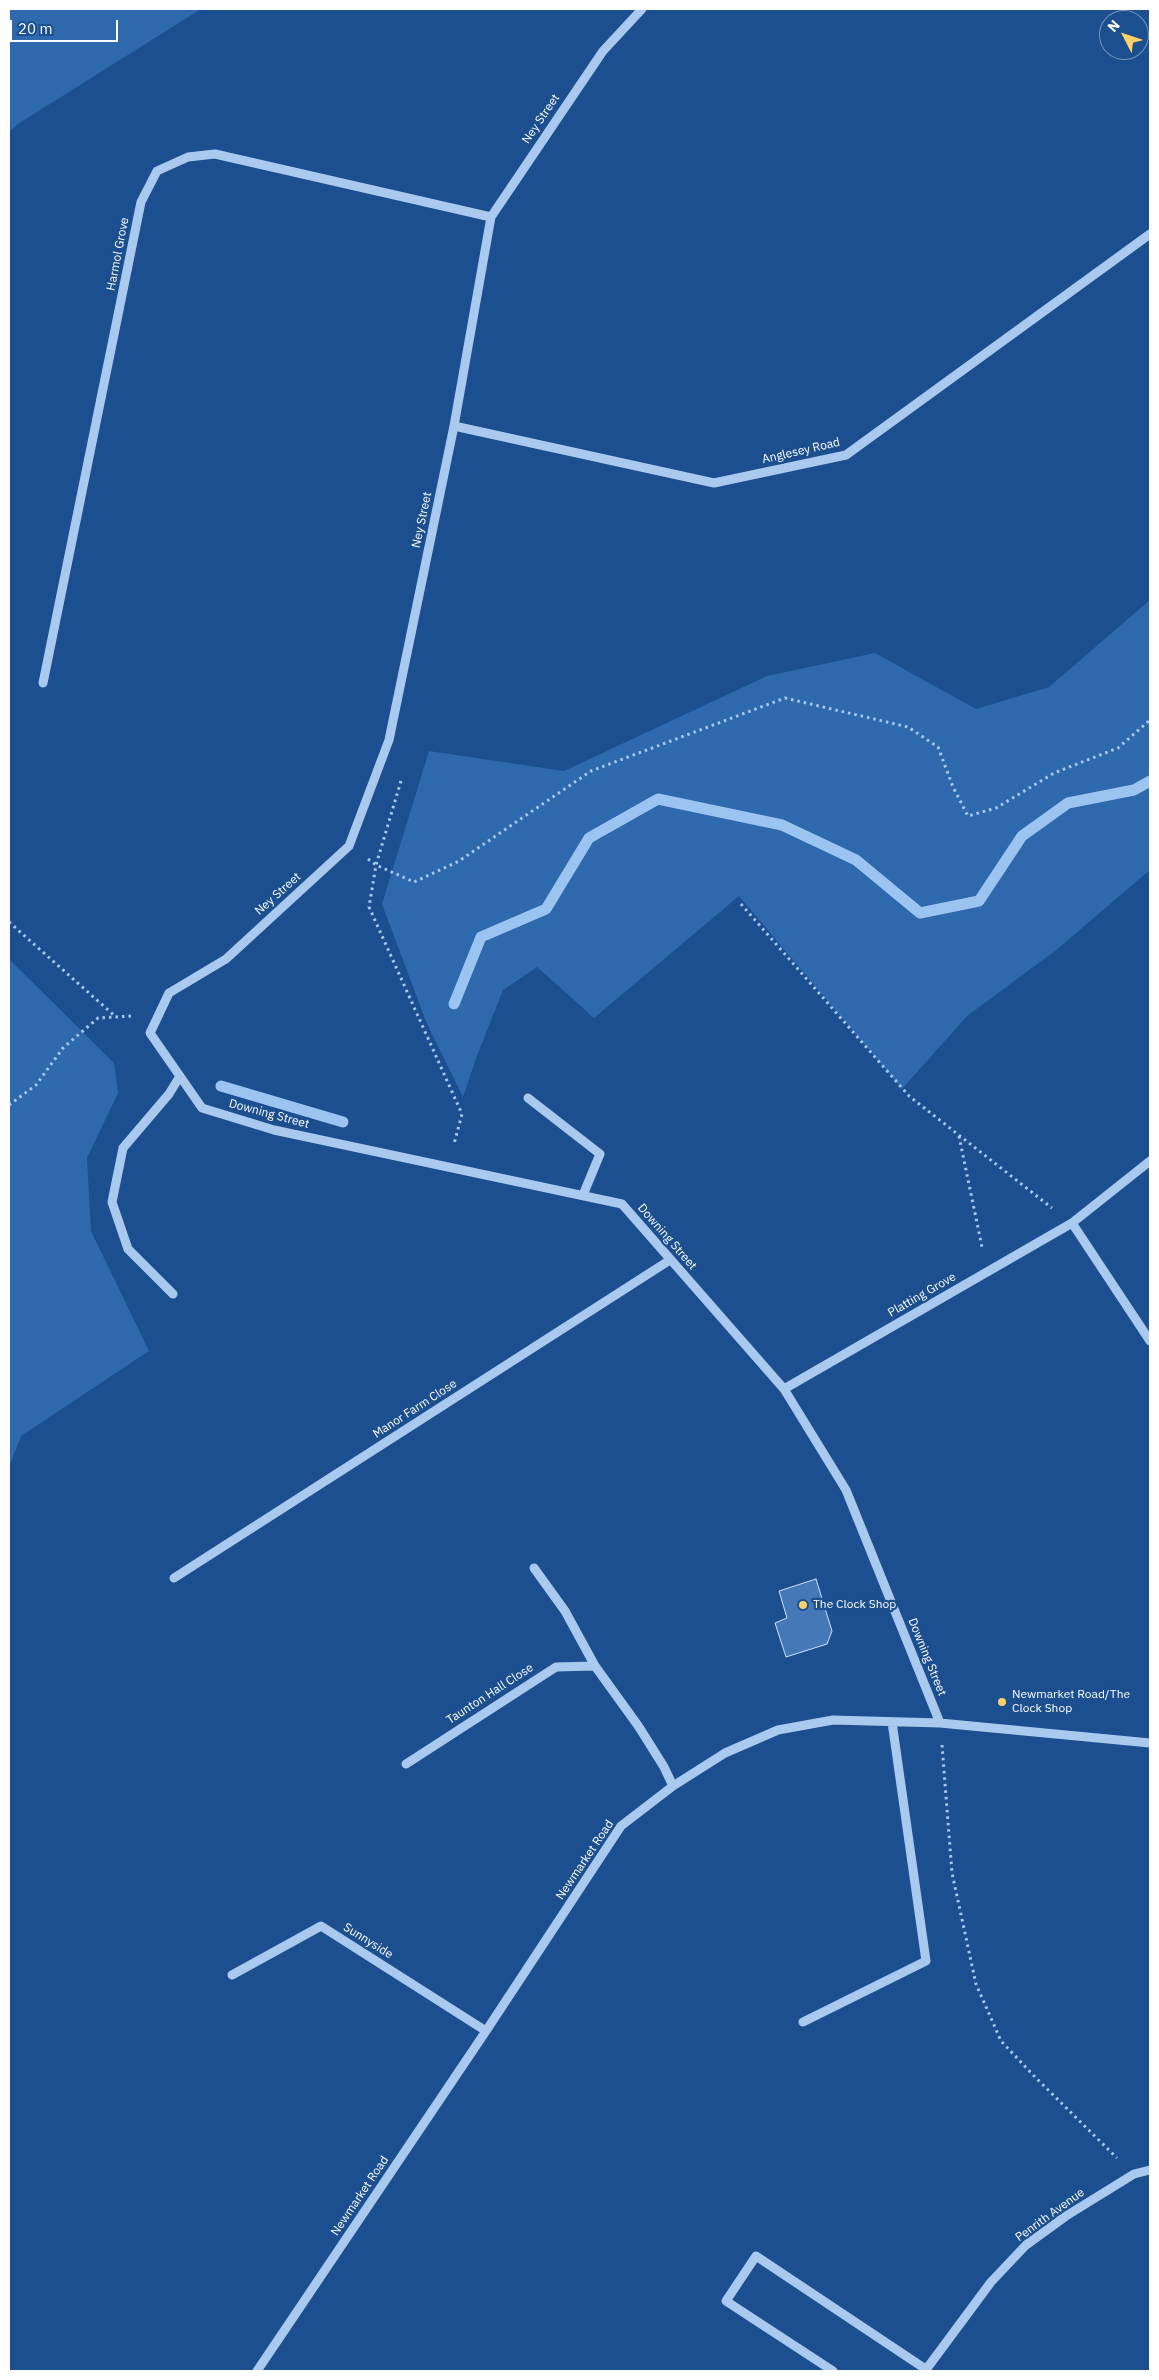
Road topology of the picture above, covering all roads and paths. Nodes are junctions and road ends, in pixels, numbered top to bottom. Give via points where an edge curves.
1 (642, 9) edge
2 (491, 216) junction
3 (1150, 234) edge
4 (454, 426) junction
5 (43, 683) dead end
6 (1150, 720) edge
7 (401, 780) dead end
8 (349, 846) junction
9 (376, 865) junction
10 (741, 904) dead end
11 (9, 922) edge
12 (170, 993) joint
13 (159, 1014) junction
14 (116, 1017) junction
15 (180, 1076) junction
16 (528, 1098) dead end
17 (9, 1105) edge
18 (959, 1135) junction
19 (1150, 1161) edge
20 (448, 1167) junction
21 (583, 1196) junction
22 (1072, 1223) junction
23 (670, 1260) junction
24 (988, 1272) junction
25 (173, 1294) dead end
26 (1150, 1341) edge
27 (784, 1389) junction
28 (534, 1568) dead end
29 (174, 1578) dead end
30 (595, 1666) junction
31 (892, 1722) junction
32 (940, 1723) junction
33 (1150, 1743) edge
34 (406, 1764) dead end
35 (673, 1786) junction
36 (232, 1975) dead end
37 (803, 2022) dead end
38 (486, 2031) junction
39 (1150, 2170) edge
40 (1134, 2174) junction
41 (926, 2370) edge
42 (256, 2371) edge
43 (833, 2371) edge

1 - 2 street, Ney Street via 603,51
2 - 4 street, Ney Street
2 - 5 street, Harmol Grove via 215,154 188,157 157,171 141,202
3 - 4 street, Anglesey Road via 846,455 714,483
4 - 8 street, Ney Street via 389,740
6 - 9 path via 1118,748 1054,773 996,808 968,816 952,787 938,747 908,727 786,698 591,771 459,861 414,882
7 - 9 path
8 - 9 path
8 - 12 street, Ney Street via 226,958
9 - 20 path via 369,907 462,1114
10 - 18 path via 909,1096
11 - 14 path
12 - 13 street, Downing Street
13 - 14 path
13 - 15 street, Downing Street via 150,1033
14 - 17 path via 98,1018 63,1048 36,1085
15 - 20 street, Downing Street via 202,1108 274,1130
15 - 25 street via 169,1094 123,1148 112,1202 128,1249
16 - 21 street via 600,1154
18 - 22 path
18 - 24 path
19 - 22 street, Platting Grove
20 - 21 street, Downing Street
21 - 23 street, Downing Street via 622,1204
22 - 24 street, Platting Grove
22 - 26 street
23 - 27 street, Downing Street
23 - 29 street, Manor Farm Close
24 - 27 street, Platting Grove
27 - 32 street, Downing Street via 846,1490
28 - 30 street via 565,1611
30 - 34 street, Taunton Hall Close via 556,1667
30 - 35 street via 639,1727
31 - 32 street, Newmarket Road
31 - 35 street, Newmarket Road via 833,1720 778,1730 725,1753
31 - 37 street via 926,1961
32 - 33 street, Newmarket Road
32 - 40 path via 952,1874 976,1984 1001,2041
35 - 38 street, Newmarket Road via 621,1826
36 - 38 street, Sunnyside via 321,1926
38 - 42 street, Newmarket Road
39 - 40 street, Penrith Avenue
40 - 41 street, Penrith Avenue via 1026,2245 991,2282
41 - 43 street via 756,2256 726,2301

